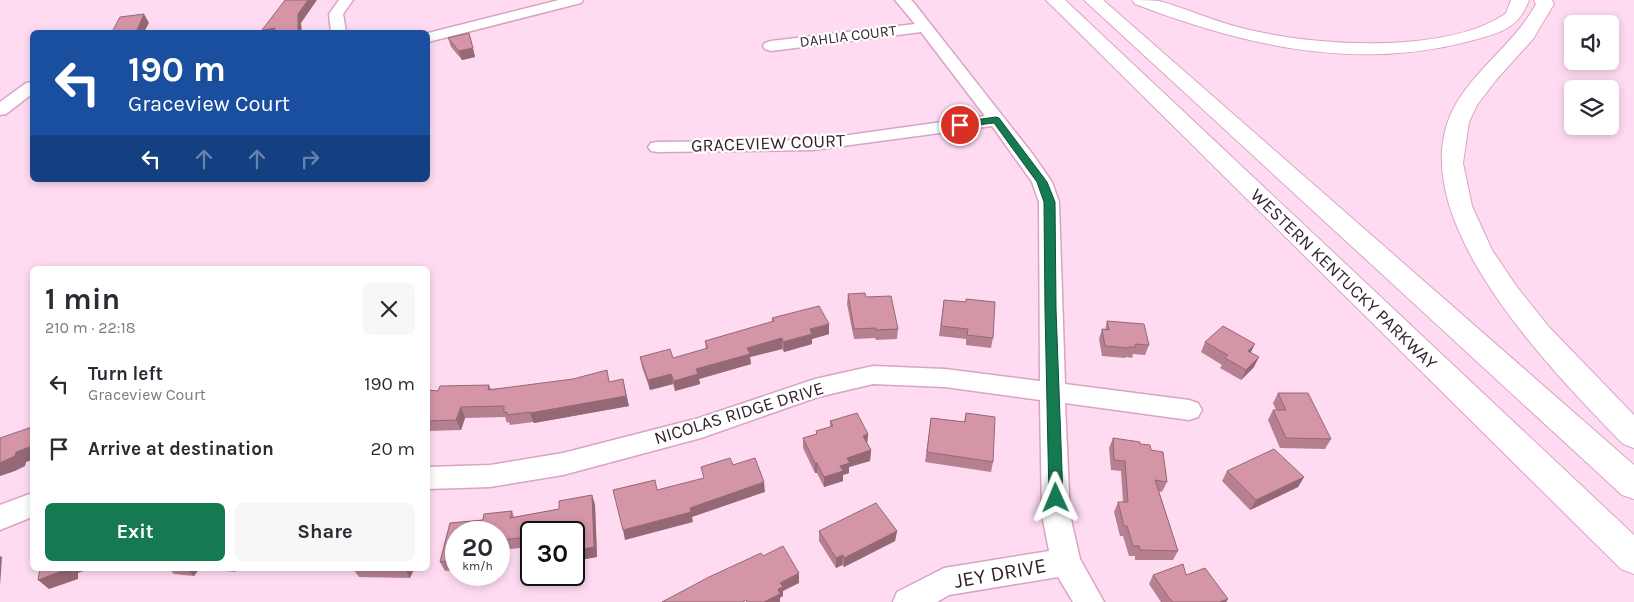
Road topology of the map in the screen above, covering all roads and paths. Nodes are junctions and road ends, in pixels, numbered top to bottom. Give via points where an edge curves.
1 (346, 0) edge
2 (576, 0) edge
3 (902, 0) edge
4 (1047, 0) edge
5 (1054, 0) edge
6 (1093, 0) edge
7 (1141, 0) edge
8 (1520, 0) edge
9 (1543, 0) edge
10 (925, 27) junction
11 (339, 30) edge
12 (430, 37) edge
13 (772, 46) dead end
14 (1137, 79) junction
15 (30, 88) edge
16 (0, 110) edge
17 (996, 120) junction
18 (658, 147) dead end
19 (1053, 393) junction
20 (1189, 410) dead end
21 (1634, 435) edge
22 (430, 478) edge
23 (1634, 485) edge
24 (30, 507) edge
25 (0, 518) edge
26 (1634, 558) edge
27 (1066, 562) junction
28 (908, 602) edge
29 (1089, 602) edge

1 - 11 street via 336,14
2 - 12 street
3 - 10 street
4 - 14 highway
5 - 14 highway, WESTERN KENTUCKY PARKWAY
6 - 23 highway, WESTERN KENTUCKY PARKWAY
7 - 8 highway via 1190,19 1260,38 1326,47 1390,49 1444,43 1488,30 1512,17
9 - 21 highway via 1545,4 1538,21 1483,81 1458,122 1452,148 1454,176 1462,209 1478,246 1503,288 1540,336
10 - 13 street, DAHLIA COURT
10 - 17 street
14 - 26 highway, WESTERN KENTUCKY PARKWAY
15 - 16 street
17 - 18 street, GRACEVIEW COURT via 807,145
17 - 19 street via 1042,182 1050,202
19 - 20 street, NICOLAS RIDGE DRIVE
19 - 22 street, NICOLAS RIDGE DRIVE via 944,378 873,375 815,388 701,428 563,464 490,476
19 - 27 street via 1056,515
24 - 25 street
27 - 28 street, JEY DRIVE via 944,582
27 - 29 street

